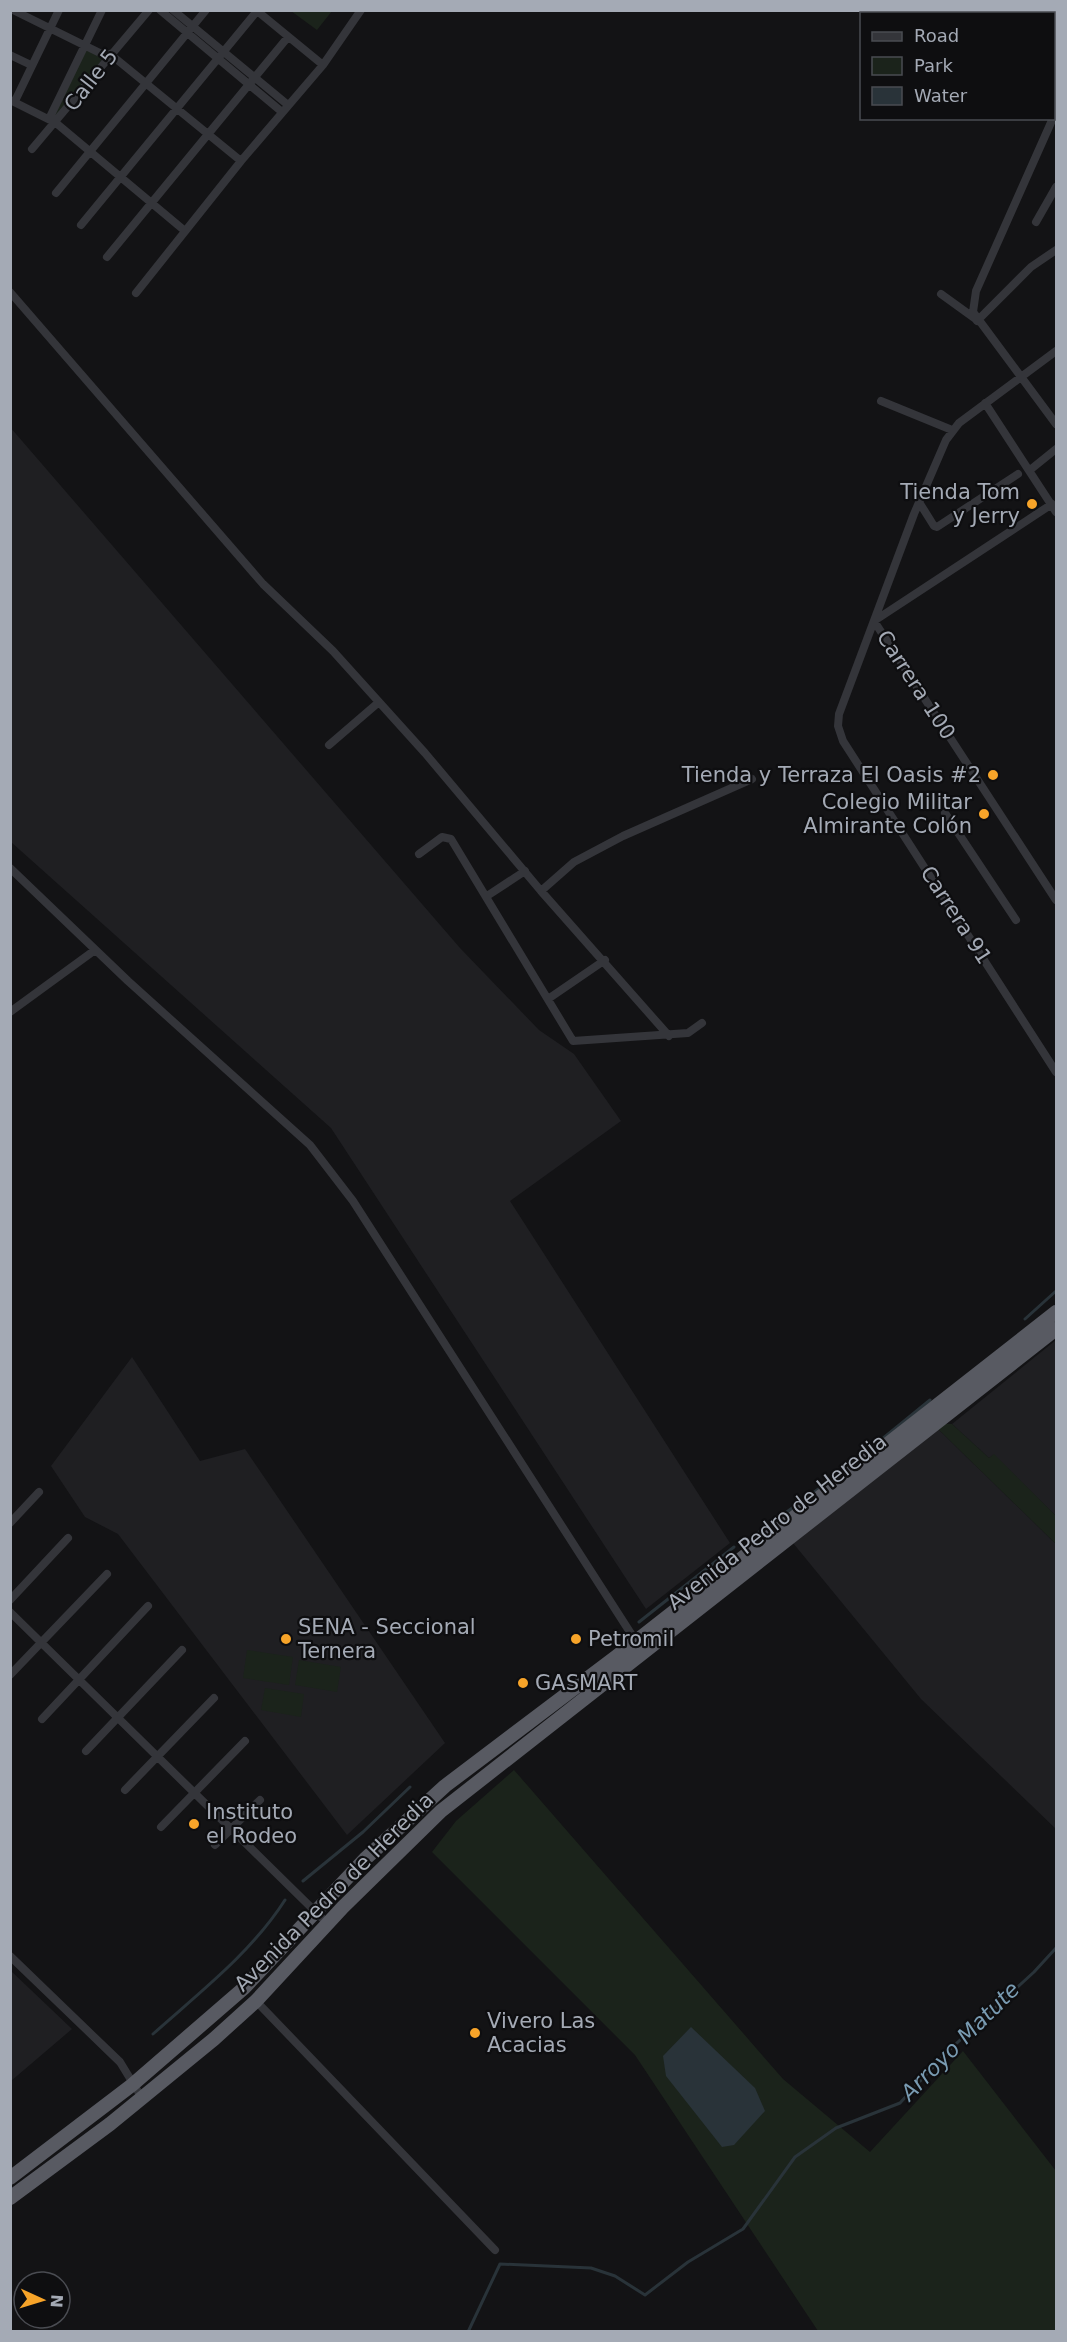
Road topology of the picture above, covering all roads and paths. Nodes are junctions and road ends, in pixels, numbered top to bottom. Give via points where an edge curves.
1 (13, 10) edge
2 (58, 10) edge
3 (102, 10) edge
4 (149, 10) edge
5 (160, 10) edge
6 (173, 10) edge
7 (206, 10) edge
8 (362, 10) edge
9 (256, 11) edge
10 (50, 28) junction
11 (190, 30) junction
12 (288, 37) junction
13 (86, 45) junction
14 (10, 55) edge
15 (109, 55) junction
16 (221, 55) junction
17 (31, 65) junction
18 (322, 65) junction
19 (252, 81) junction
20 (147, 82) junction
21 (13, 101) edge
22 (178, 108) junction
23 (285, 108) junction
24 (1052, 120) edge
25 (52, 121) junction
26 (209, 134) junction
27 (32, 149) dead end
28 (90, 151) junction
29 (241, 161) junction
30 (122, 176) junction
31 (1056, 187) edge
32 (56, 193) dead end
33 (152, 203) junction
34 (1036, 222) dead end
35 (81, 225) dead end
36 (186, 231) junction
37 (1056, 250) edge
38 (107, 258) dead end
39 (10, 292) edge
40 (136, 293) dead end
41 (941, 294) dead end
42 (977, 321) junction
43 (1056, 351) edge
44 (1021, 378) junction
45 (881, 401) dead end
46 (985, 403) junction
47 (1056, 424) edge
48 (952, 430) junction
49 (1056, 449) edge
50 (1030, 470) junction
51 (1018, 474) dead end
52 (918, 502) junction
53 (1054, 508) edge
54 (874, 621) junction
55 (379, 702) junction
56 (329, 745) dead end
57 (752, 779) dead end
58 (945, 813) dead end
59 (419, 854) dead end
60 (10, 868) edge
61 (525, 871) junction
62 (541, 891) junction
63 (487, 896) junction
64 (1056, 900) edge
65 (1016, 920) dead end
66 (95, 950) junction
67 (605, 960) junction
68 (548, 999) junction
69 (10, 1012) edge
70 (702, 1023) dead end
71 (669, 1036) junction
72 (1056, 1072) edge
73 (1056, 1312) edge
74 (1056, 1329) edge
75 (39, 1492) dead end
76 (10, 1523) edge
77 (68, 1538) dead end
78 (107, 1574) dead end
79 (10, 1600) edge
80 (148, 1606) dead end
81 (10, 1612) edge
82 (635, 1641) junction
83 (41, 1642) junction
84 (182, 1650) dead end
85 (645, 1654) junction
86 (10, 1675) edge
87 (79, 1679) junction
88 (214, 1698) dead end
89 (118, 1718) junction
90 (42, 1719) dead end
91 (245, 1741) dead end
92 (86, 1750) dead end
93 (158, 1757) junction
94 (125, 1790) dead end
95 (194, 1792) junction
96 (260, 1800) dead end
97 (161, 1827) dead end
98 (231, 1828) junction
99 (215, 1845) dead end
100 (315, 1910) junction
101 (327, 1923) junction
102 (10, 1956) edge
103 (256, 2001) junction
104 (132, 2085) junction
105 (142, 2098) junction
106 (10, 2178) edge
107 (10, 2198) edge
108 (495, 2250) dead end

1 - 10 street
2 - 10 street
3 - 13 street
4 - 15 street, Calle 5
5 - 11 street
6 - 11 street
7 - 11 street
8 - 18 street
9 - 12 street
9 - 16 street
10 - 13 street
10 - 17 street
11 - 16 street
11 - 20 street
12 - 18 street
12 - 19 street
13 - 15 street
13 - 25 street
14 - 17 street
15 - 20 street
15 - 25 street, Calle 5
16 - 19 street
16 - 22 street
17 - 21 street
18 - 23 street
19 - 23 street
19 - 26 street
20 - 22 street
20 - 28 street
21 - 25 street
22 - 26 street
22 - 30 street
23 - 29 street
24 - 42 street via 976,291 973,312
25 - 27 street, Calle 5
25 - 28 street
26 - 29 street
26 - 33 street
28 - 30 street
28 - 32 street
29 - 36 street
30 - 33 street
30 - 35 street
31 - 34 street
33 - 36 street
33 - 38 street
36 - 40 street
37 - 42 street via 1032,267
39 - 55 street via 263,584
41 - 42 street
42 - 44 street
43 - 44 street
44 - 46 street
44 - 47 street
45 - 48 street
46 - 48 street
46 - 50 street
48 - 52 street
49 - 50 street
50 - 53 street
51 - 52 street via 938,527
52 - 54 street
53 - 54 street
54 - 64 street, Carrera 100
54 - 72 street, Carrera 91 via 839,714 843,741
55 - 56 street
55 - 61 street
57 - 62 street via 574,862
58 - 65 street
59 - 63 street via 447,836
60 - 66 street
61 - 62 street
61 - 63 street
62 - 67 street
63 - 68 street
66 - 69 street
66 - 82 street via 310,1145 353,1201
67 - 68 street
67 - 71 street
68 - 71 street via 573,1041
70 - 71 street via 688,1033
73 - 82 highway, Avenida Pedro de Heredia
74 - 85 highway, Avenida Pedro de Heredia
75 - 76 street
77 - 79 street
78 - 83 street
80 - 87 street
81 - 83 street
82 - 85 street
82 - 100 highway, Avenida Pedro de Heredia via 438,1792 364,1858
83 - 86 street
83 - 87 street
84 - 89 street
85 - 101 highway, Avenida Pedro de Heredia via 433,1818
87 - 89 street
87 - 90 street
88 - 93 street
89 - 92 street
89 - 93 street
91 - 95 street
93 - 94 street
93 - 95 street
95 - 97 street
95 - 98 street
96 - 98 street
98 - 99 street
98 - 100 street
100 - 101 street
100 - 104 highway, Avenida Pedro de Heredia via 244,1988
101 - 103 highway, Avenida Pedro de Heredia
102 - 104 street via 120,2062
103 - 105 highway, Avenida Pedro de Heredia
103 - 108 street
104 - 105 street
104 - 106 highway, Avenida Pedro de Heredia
105 - 107 highway, Avenida Pedro de Heredia

